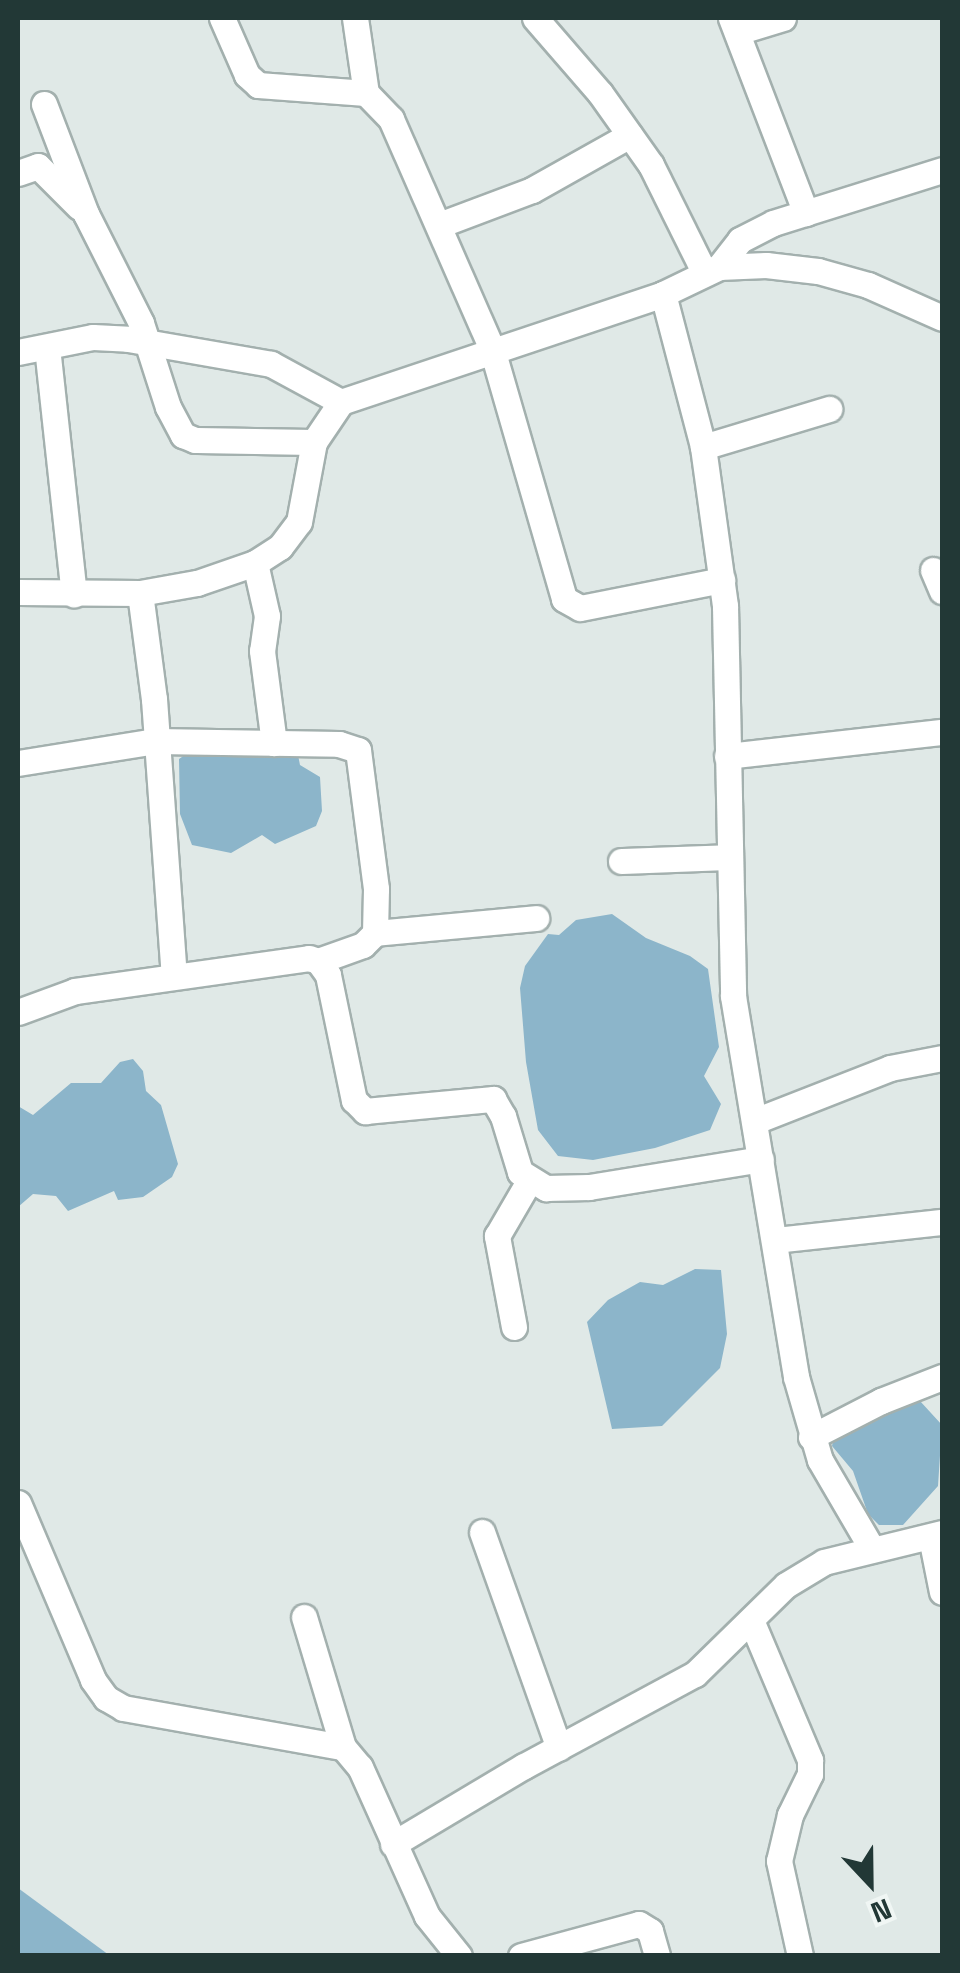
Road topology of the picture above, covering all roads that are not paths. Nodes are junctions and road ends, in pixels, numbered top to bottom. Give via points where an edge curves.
1 (222, 18) edge
2 (356, 18) edge
3 (535, 18) edge
4 (784, 18) edge
5 (734, 24) edge
6 (366, 93) junction
7 (44, 104) dead end
8 (630, 134) junction
9 (942, 170) edge
10 (18, 174) edge
11 (806, 213) junction
12 (86, 214) junction
13 (440, 225) junction
14 (711, 269) junction
15 (663, 294) junction
16 (942, 318) edge
17 (148, 343) junction
18 (47, 347) junction
19 (492, 349) junction
20 (18, 352) edge
21 (340, 402) junction
22 (829, 409) dead end
23 (314, 442) junction
24 (703, 447) junction
25 (256, 563) junction
26 (722, 580) junction
27 (18, 592) edge
28 (140, 593) junction
29 (74, 595) junction
30 (942, 732) edge
31 (156, 741) junction
32 (274, 743) junction
33 (727, 756) junction
34 (18, 763) edge
35 (728, 857) junction
36 (621, 861) dead end
37 (536, 918) dead end
38 (375, 933) junction
39 (318, 961) junction
40 (174, 976) junction
41 (18, 1012) edge
42 (942, 1058) edge
43 (755, 1121) junction
44 (761, 1159) junction
45 (529, 1181) junction
46 (942, 1222) edge
47 (775, 1240) junction
48 (514, 1327) dead end
49 (942, 1377) edge
50 (811, 1436) junction
51 (18, 1502) edge
52 (482, 1532) dead end
53 (936, 1535) edge
54 (872, 1549) junction
55 (942, 1592) edge
56 (304, 1617) dead end
57 (751, 1620) junction
58 (343, 1747) junction
59 (559, 1748) junction
60 (393, 1844) junction
61 (459, 1956) edge
62 (522, 1956) edge
63 (657, 1956) edge
64 (800, 1956) edge

1 - 6 street via 241,64 258,85
2 - 6 street
3 - 8 street
4 - 5 street
5 - 11 street
6 - 13 street via 391,118
7 - 12 street
8 - 13 street via 532,190
8 - 14 street
9 - 11 street
10 - 12 street via 38,166
11 - 14 street via 740,240
12 - 17 street
13 - 19 street
14 - 15 street
14 - 16 street via 766,265 818,271
15 - 19 street
15 - 24 street
17 - 18 street via 105,336
17 - 21 street via 272,364
17 - 23 street via 183,434 195,440
18 - 20 street
18 - 29 street
19 - 21 street
19 - 26 street via 564,599 580,608
21 - 23 street
22 - 24 street
23 - 25 street via 299,522
24 - 26 street
25 - 28 street
25 - 32 street via 267,616 262,651
26 - 33 street
27 - 29 street
28 - 29 street
28 - 31 street
30 - 33 street
31 - 32 street
31 - 34 street
31 - 40 street
32 - 38 street via 358,750 376,889
33 - 35 street
35 - 36 street
35 - 43 street via 733,996
37 - 38 street
38 - 39 street via 363,945
39 - 40 street via 282,959
39 - 45 street via 328,975 358,1106 379,1112 492,1099
40 - 41 street via 75,991
42 - 43 street via 890,1068
43 - 44 street
44 - 45 street via 590,1187 546,1188
44 - 47 street
45 - 48 street via 497,1236
46 - 47 street
47 - 50 street
49 - 50 street
50 - 54 street
51 - 58 street via 106,1698 123,1708
52 - 59 street
53 - 54 street
53 - 55 street
54 - 57 street via 824,1562 786,1585
56 - 58 street
57 - 59 street via 695,1674
57 - 64 street via 810,1760 779,1862
58 - 60 street via 360,1767
59 - 60 street
60 - 61 street via 426,1916
62 - 63 street via 638,1924 650,1932

